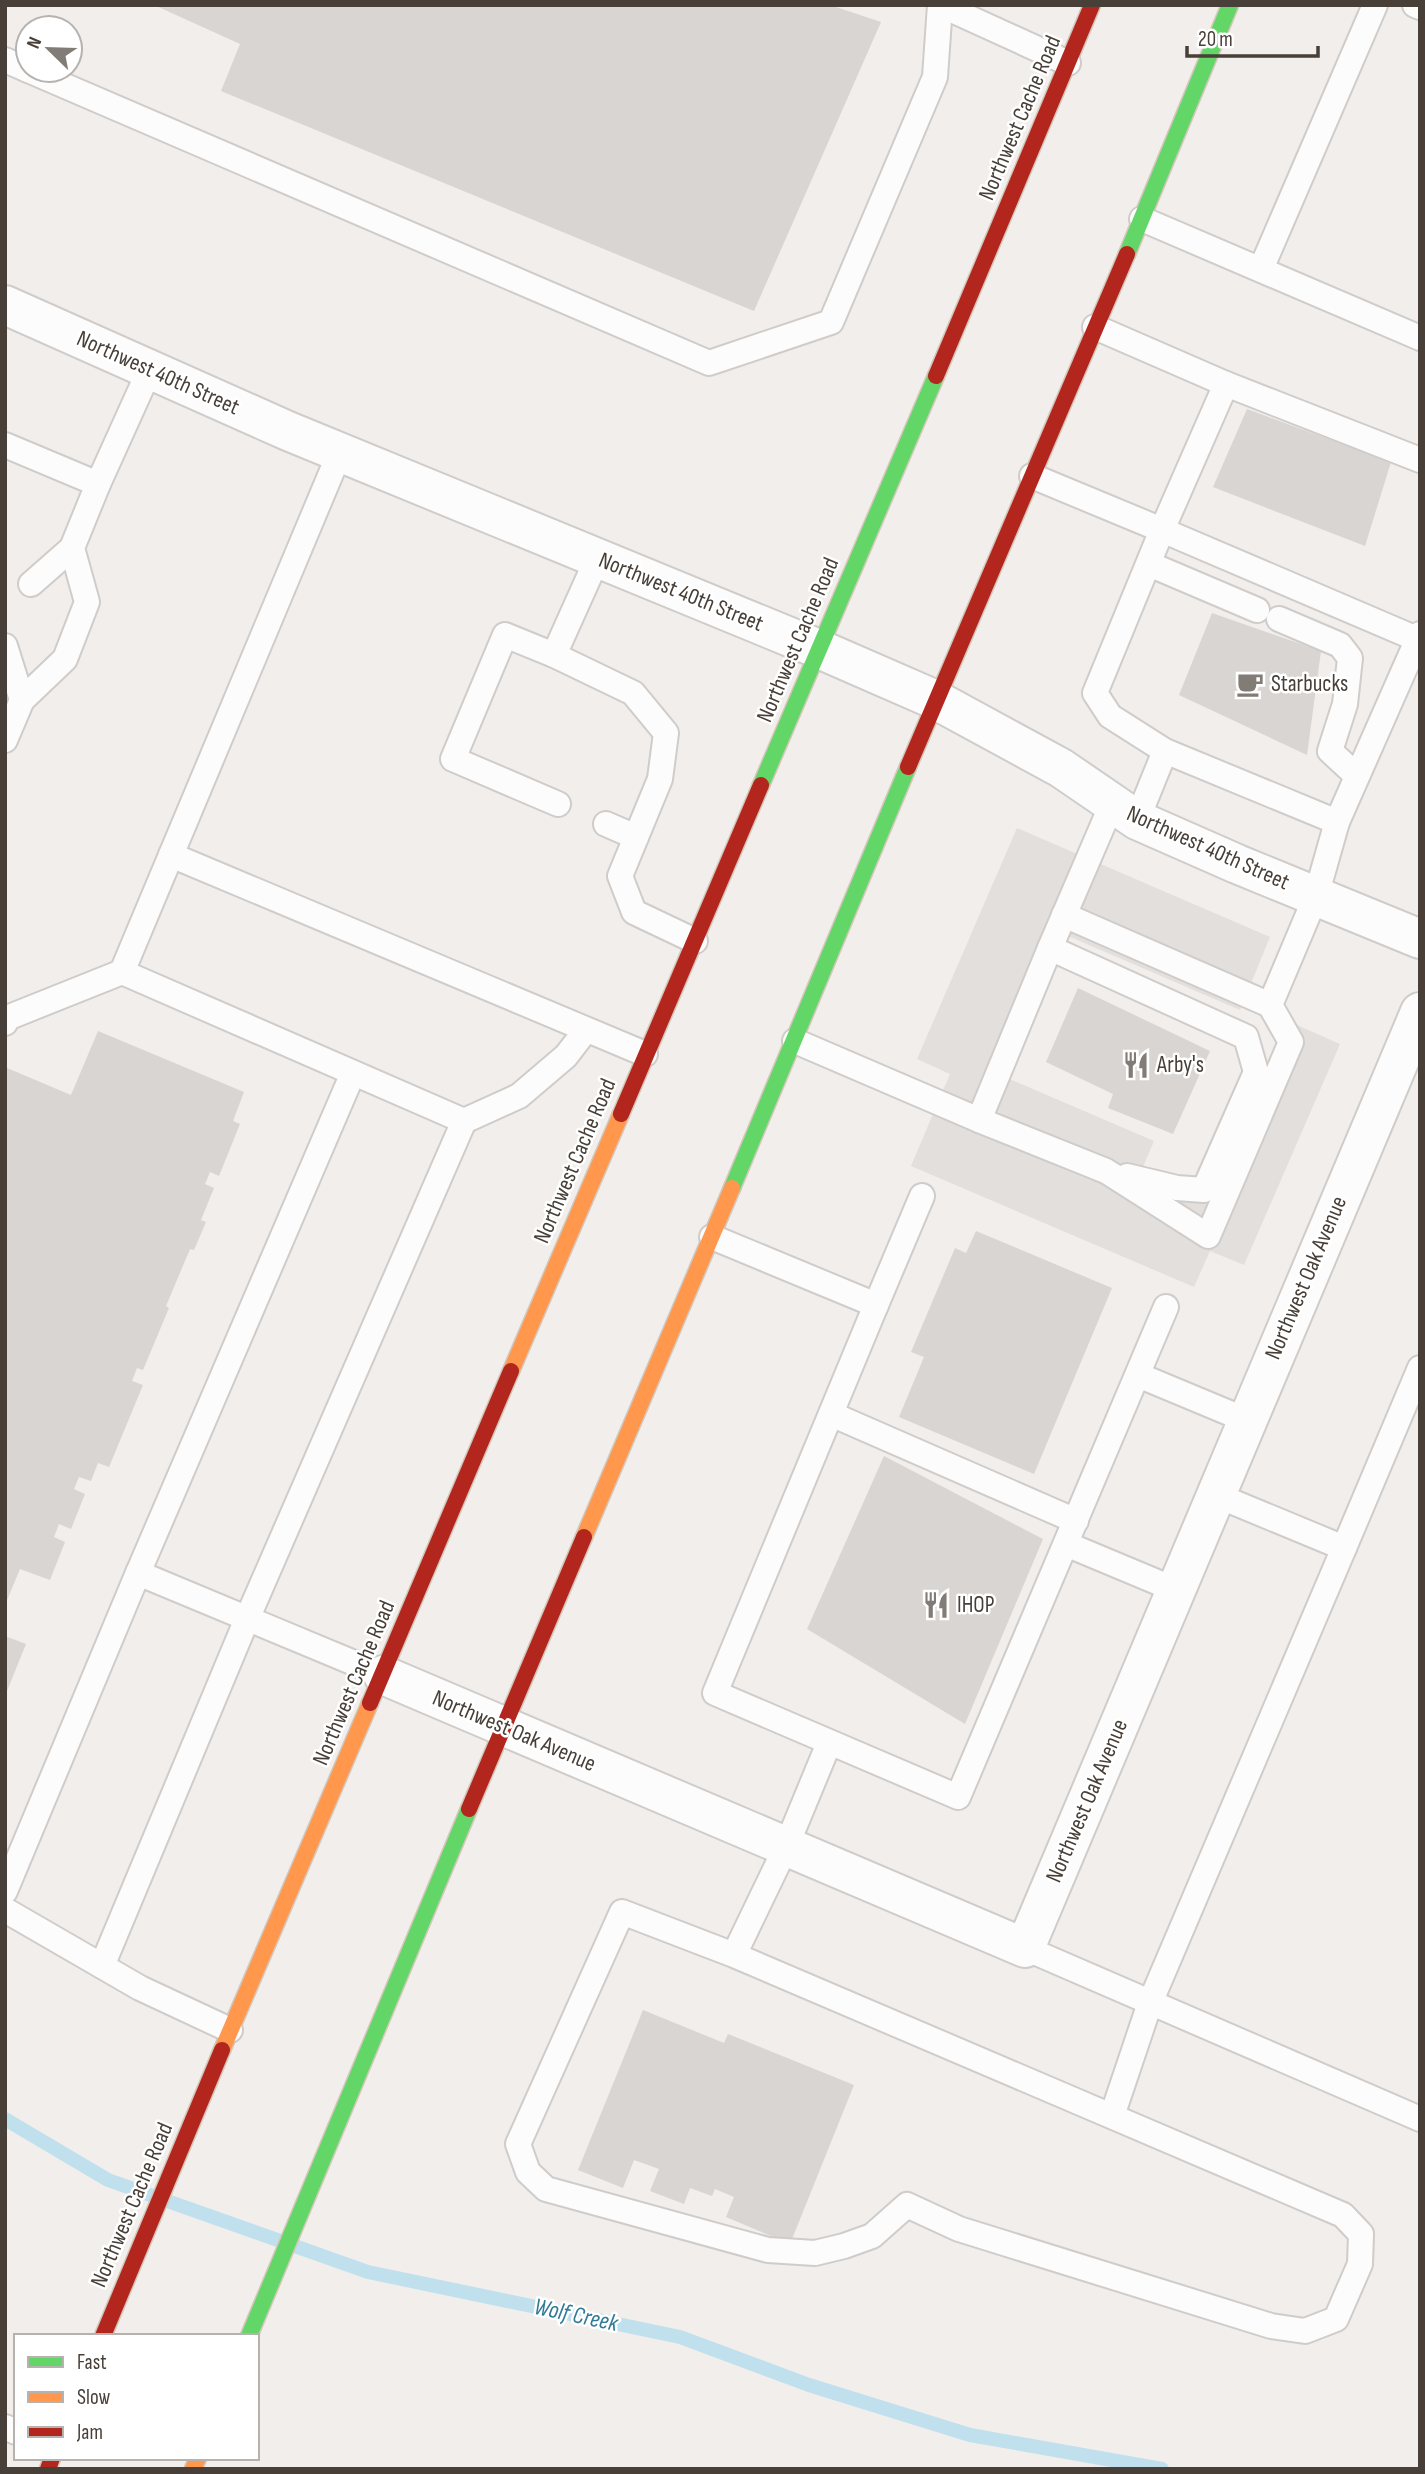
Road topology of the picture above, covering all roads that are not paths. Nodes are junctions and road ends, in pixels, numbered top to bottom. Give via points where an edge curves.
1 (941, 5) edge
2 (1092, 5) edge
3 (1230, 5) edge
4 (1375, 5) edge
5 (1415, 5) edge
6 (1420, 8) edge
7 (1068, 62) junction
8 (61, 84) edge
9 (1142, 219) junction
10 (1261, 269) junction
11 (5, 305) edge
12 (1095, 327) junction
13 (1420, 338) edge
14 (150, 369) junction
15 (1226, 384) junction
16 (5, 445) edge
17 (340, 452) junction
18 (1420, 460) edge
19 (1032, 476) junction
20 (98, 484) junction
21 (1162, 530) junction
22 (72, 548) junction
23 (598, 557) junction
24 (1149, 564) junction
25 (31, 584) dead end
26 (1419, 637) edge
27 (5, 646) edge
28 (819, 649) junction
29 (554, 655) junction
30 (22, 700) junction
31 (936, 700) junction
32 (5, 740) edge
33 (1165, 751) junction
34 (1357, 776) junction
35 (558, 804) dead end
36 (1125, 812) junction
37 (1338, 822) junction
38 (606, 824) dead end
39 (636, 836) junction
40 (170, 856) junction
41 (1316, 896) junction
42 (1065, 915) junction
43 (1420, 939) edge
44 (695, 941) junction
45 (1050, 948) junction
46 (122, 972) junction
47 (1270, 1005) junction
48 (1420, 1012) edge
49 (5, 1023) edge
50 (586, 1030) junction
51 (795, 1041) junction
52 (645, 1054) junction
53 (353, 1073) junction
54 (979, 1120) junction
55 (464, 1121) junction
56 (1105, 1171) junction
57 (922, 1196) dead end
58 (712, 1237) junction
59 (876, 1305) junction
60 (1166, 1307) dead end
61 (1420, 1368) edge
62 (1138, 1375) junction
63 (831, 1415) junction
64 (1246, 1420) junction
65 (1216, 1496) junction
66 (1076, 1521) junction
67 (1066, 1544) junction
68 (1344, 1548) junction
69 (138, 1573) junction
70 (1176, 1590) junction
71 (247, 1619) junction
72 (383, 1675) junction
73 (503, 1726) junction
74 (830, 1743) junction
75 (786, 1847) junction
76 (5, 1891) edge
77 (5, 1910) edge
78 (1025, 1948) junction
79 (734, 1955) junction
80 (102, 1966) junction
81 (1150, 2003) junction
82 (230, 2030) junction
83 (1112, 2116) junction
84 (1420, 2119) edge
85 (104, 2334) edge
86 (250, 2334) edge

1 - 7 lane
1 - 8 lane via 935,77 831,322 709,363
2 - 7 main road, Northwest Cache Road
3 - 9 main road
4 - 10 lane
5 - 6 lane
7 - 28 main road, Northwest Cache Road
9 - 10 lane
9 - 12 main road
10 - 13 lane
11 - 14 street, Northwest 40th Street
12 - 15 lane
12 - 19 main road
14 - 17 street, Northwest 40th Street
14 - 20 lane
15 - 18 lane
15 - 21 lane
16 - 20 lane
17 - 23 street, Northwest 40th Street
17 - 40 lane
19 - 21 lane
19 - 31 main road
20 - 22 lane
21 - 24 lane
21 - 26 lane
22 - 25 lane
22 - 30 lane via 87,601 65,659
23 - 28 street, Northwest 40th Street
23 - 29 lane
24 - 33 lane via 1095,693 1110,716
24 - 34 lane via 1340,645 1350,658 1345,704 1331,751
26 - 34 lane
27 - 30 lane
28 - 31 street, Northwest 40th Street
28 - 44 main road, Northwest Cache Road
29 - 35 lane via 505,635 453,759
29 - 39 lane via 634,693 666,733 660,779
30 - 32 lane
31 - 36 street, Northwest 40th Street via 1061,768
31 - 51 main road
33 - 36 lane
33 - 37 lane
34 - 37 lane
36 - 41 street, Northwest 40th Street
36 - 42 lane
37 - 41 lane
38 - 39 lane
39 - 44 lane via 620,876 634,912
40 - 46 lane
40 - 50 lane
41 - 43 street, Northwest 40th Street
41 - 47 lane
42 - 45 lane
42 - 47 lane
44 - 52 main road, Northwest Cache Road
45 - 54 lane
45 - 56 lane via 1246,1037 1256,1072 1204,1190
46 - 49 lane
46 - 53 lane
47 - 56 lane via 1291,1042 1208,1236
48 - 64 street, Northwest Oak Avenue
50 - 52 lane
50 - 55 lane via 566,1056 519,1096
51 - 54 lane
51 - 58 main road
52 - 72 main road, Northwest Cache Road
53 - 55 lane
53 - 69 lane
54 - 56 lane
55 - 71 lane
57 - 59 lane
58 - 59 lane
58 - 73 main road
59 - 63 lane
60 - 62 lane
61 - 68 lane
62 - 64 lane
62 - 66 lane
63 - 66 lane
63 - 74 lane via 715,1693
64 - 65 street, Northwest Oak Avenue
65 - 68 lane
65 - 70 street, Northwest Oak Avenue
66 - 67 lane
67 - 70 lane
67 - 74 lane via 957,1797
68 - 81 lane
69 - 71 lane
69 - 76 lane
70 - 78 street, Northwest Oak Avenue
71 - 72 lane
71 - 80 lane
72 - 73 street, Northwest Oak Avenue
72 - 82 main road, Northwest Cache Road
73 - 75 street, Northwest Oak Avenue
73 - 86 main road
74 - 75 lane
75 - 78 street, Northwest Oak Avenue
75 - 79 lane
77 - 80 lane
78 - 81 lane
79 - 83 lane
79 - 83 lane via 621,1912 519,2144 528,2172 546,2189 768,2250 815,2253 872,2235 907,2205 959,2229 1271,2326 1305,2331 1336,2319 1360,2263 1361,2234 1343,2215
80 - 82 lane
81 - 83 lane
81 - 84 lane
82 - 85 main road, Northwest Cache Road

